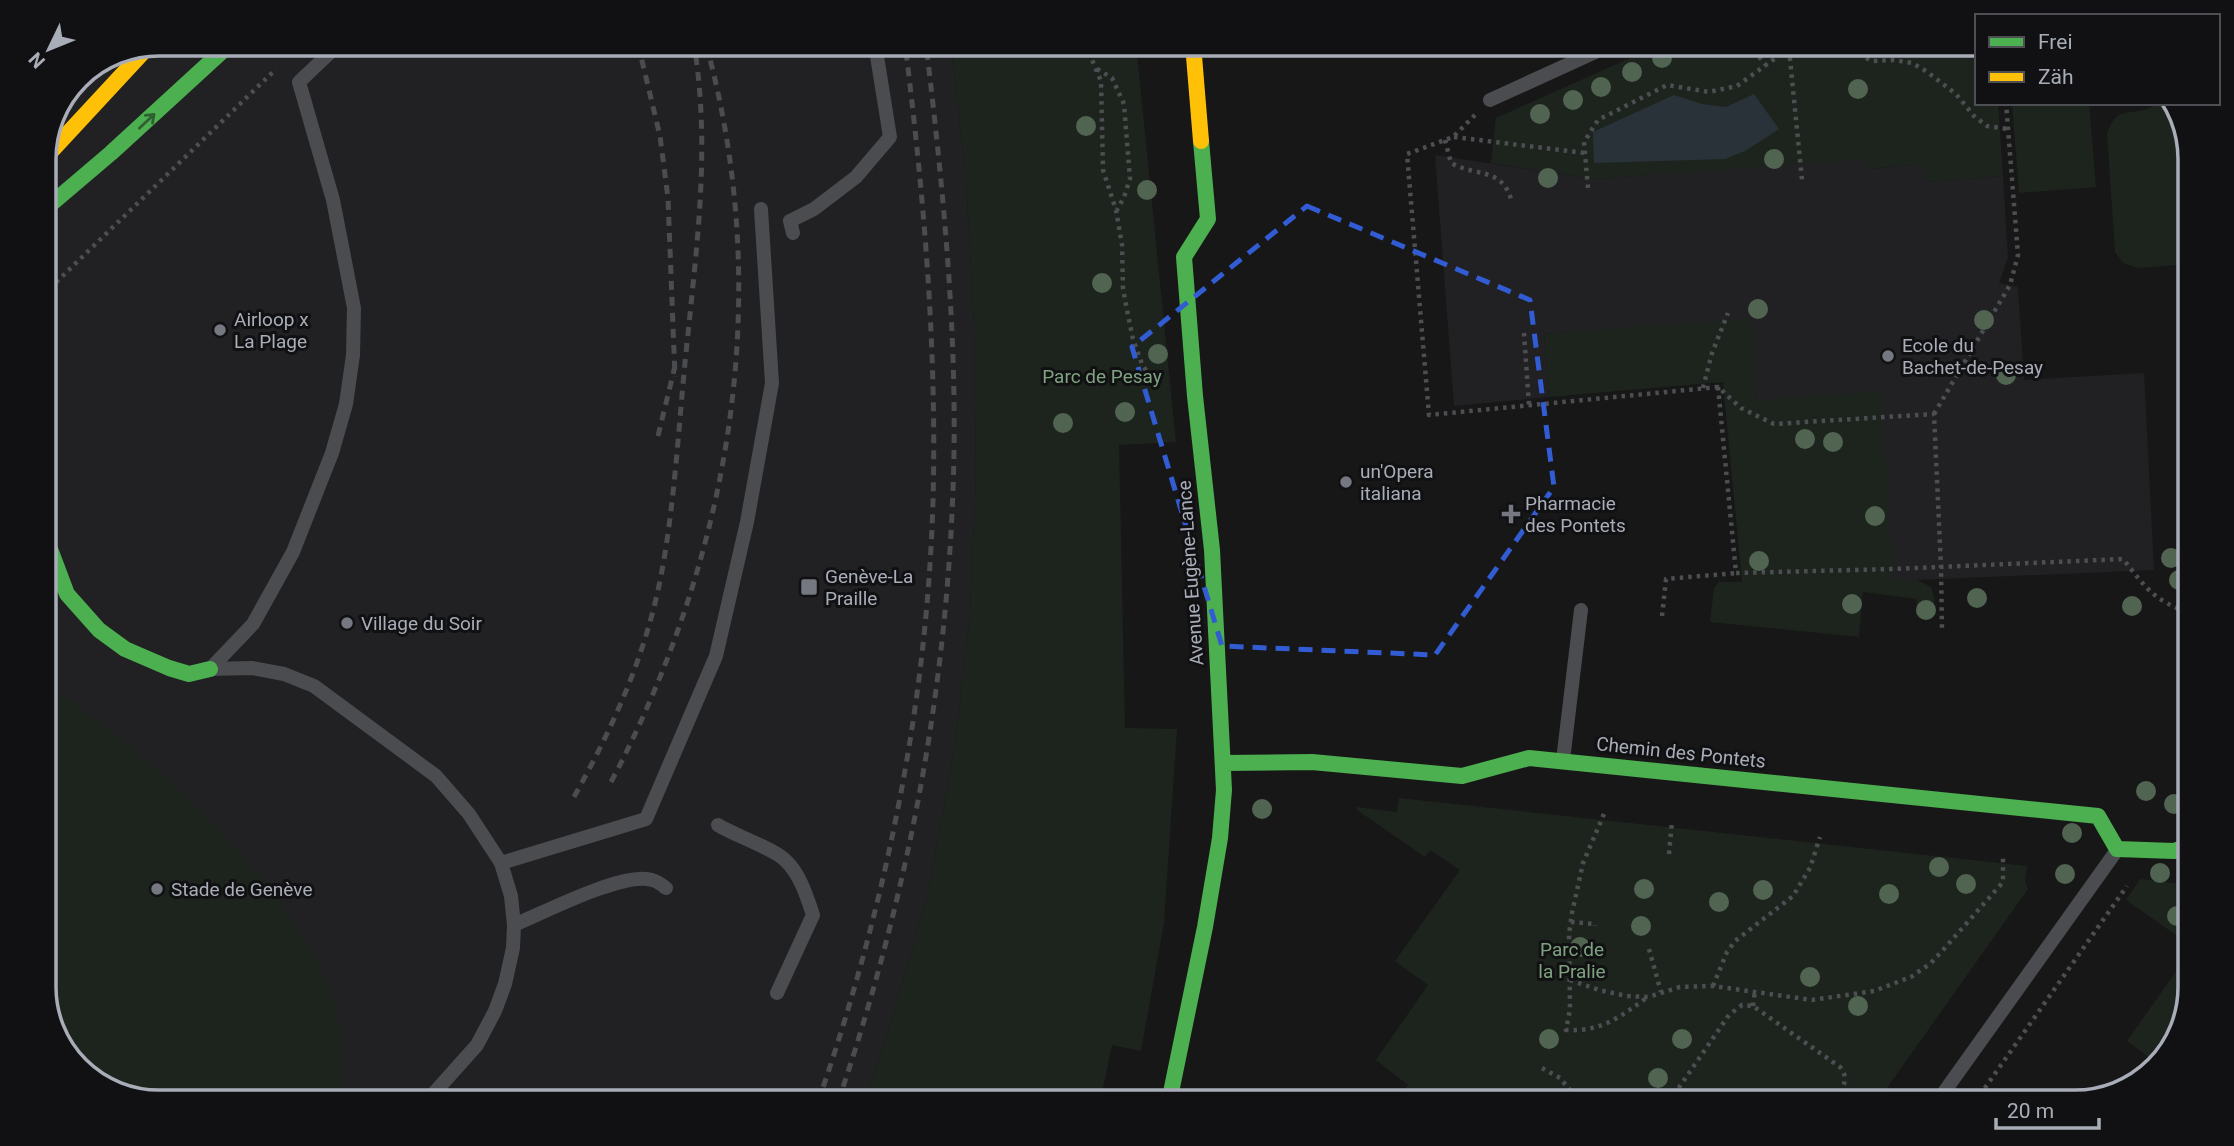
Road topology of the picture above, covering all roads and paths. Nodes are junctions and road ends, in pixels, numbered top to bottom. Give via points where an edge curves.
1 (217, 56) edge
2 (327, 56) edge
3 (876, 56) edge
4 (1092, 56) edge
5 (1194, 56) edge
6 (1587, 56) edge
7 (1758, 56) edge
8 (1778, 56) edge
9 (1790, 56) edge
10 (1863, 56) edge
11 (137, 59) edge
12 (282, 63) dead end
13 (1766, 65) junction
14 (1096, 68) junction
15 (1490, 100) joint
16 (2006, 105) edge
17 (2008, 130) junction
18 (1453, 137) junction
19 (1445, 140) junction
20 (58, 144) edge
21 (1585, 153) junction
22 (1802, 180) dead end
23 (1588, 188) dead end
24 (56, 199) edge
25 (1511, 199) dead end
26 (761, 209) dead end
27 (1116, 210) junction
28 (793, 233) dead end
29 (56, 282) edge
30 (1728, 313) dead end
31 (1524, 333) dead end
32 (1718, 387) junction
33 (1703, 388) junction
34 (1164, 400) dead end
35 (1529, 405) junction
36 (1934, 414) junction
37 (56, 565) edge
38 (1941, 567) junction
39 (1736, 573) junction
40 (2178, 609) edge
41 (1581, 610) dead end
42 (1662, 615) dead end
43 (1942, 630) dead end
44 (210, 669) junction
45 (1563, 761) junction
46 (1223, 763) junction
47 (1604, 814) dead end
48 (1672, 821) dead end
49 (718, 825) dead end
50 (1820, 837) dead end
51 (2118, 849) junction
52 (2178, 850) edge
53 (1669, 854) dead end
54 (2003, 858) dead end
55 (501, 863) junction
56 (2128, 886) dead end
57 (666, 888) dead end
58 (1571, 922) junction
59 (1595, 924) dead end
60 (514, 925) junction
61 (1649, 949) dead end
62 (1570, 980) junction
63 (1713, 986) junction
64 (1755, 991) junction
65 (1661, 992) junction
66 (777, 993) dead end
67 (1648, 997) junction
68 (1753, 1006) junction
69 (1542, 1068) dead end
70 (437, 1090) edge
71 (1171, 1090) edge
72 (1570, 1090) edge
73 (1677, 1090) edge
74 (1841, 1090) edge
75 (1946, 1090) edge
76 (1984, 1090) edge

24 -> 1 main road
2 - 44 lane via 299,82 332,201 354,307 346,404 293,552 253,624
3 - 28 lane via 890,137 856,177 790,221
4 - 14 path
5 - 46 main road, Avenue Eugène-Lance via 1208,219 1184,257 1212,551
6 - 15 lane
7 - 13 path
8 - 13 path
9 - 22 path
10 - 17 path via 1872,61 1912,63 1956,94 1974,116
11 - 20 main road
12 - 29 path
13 - 21 path via 1737,86 1709,92 1667,85 1598,120 1584,142
14 - 27 path via 1101,81 1103,170
14 - 27 path via 1112,78 1124,103 1130,179
15 - 18 path
16 - 17 path
17 - 36 path via 2018,255 2010,285
18 - 19 path
18 - 21 path
19 - 25 path via 1451,163 1499,178
19 - 35 path via 1407,154 1429,415
21 - 23 path
26 - 55 lane via 772,383 716,656 646,819
27 - 34 path via 1133,339
30 - 33 path
31 - 35 path
32 - 33 path
32 - 36 path via 1741,408 1774,424
32 - 39 path
33 - 35 path
36 - 38 path
37 - 44 main road via 67,594 99,630 125,649 189,674
38 - 39 path
38 - 40 path via 2123,559 2147,589
38 - 43 path
39 - 42 path via 1667,579
41 - 45 lane
44 - 55 lane via 252,668 314,686 436,776 469,814
45 - 46 main road, Chemin des Pontets via 1529,758 1462,776 1312,762
45 - 51 main road, Chemin des Pontets via 2098,816
46 - 71 main road, Avenue Eugène-Lance via 1220,838
47 - 58 path via 1583,863
48 - 53 path
49 - 66 lane via 786,860 809,903 813,915
50 - 63 path via 1810,868 1793,896 1735,941
51 - 52 main road
51 - 75 lane
54 - 64 path via 2003,882 1944,950 1911,977 1874,992 1812,1000
55 - 60 lane
56 - 76 path
57 - 60 lane via 653,880 613,884
58 - 59 path
58 - 62 path
60 - 70 lane via 513,948 495,1011 477,1045
61 - 65 path
62 - 67 path
62 - 67 path via 1566,1030 1606,1025
63 - 64 path
63 - 65 path
64 - 68 path
65 - 67 path
68 - 73 path via 1742,1005 1729,1016
68 - 74 path via 1843,1072
69 - 72 path

